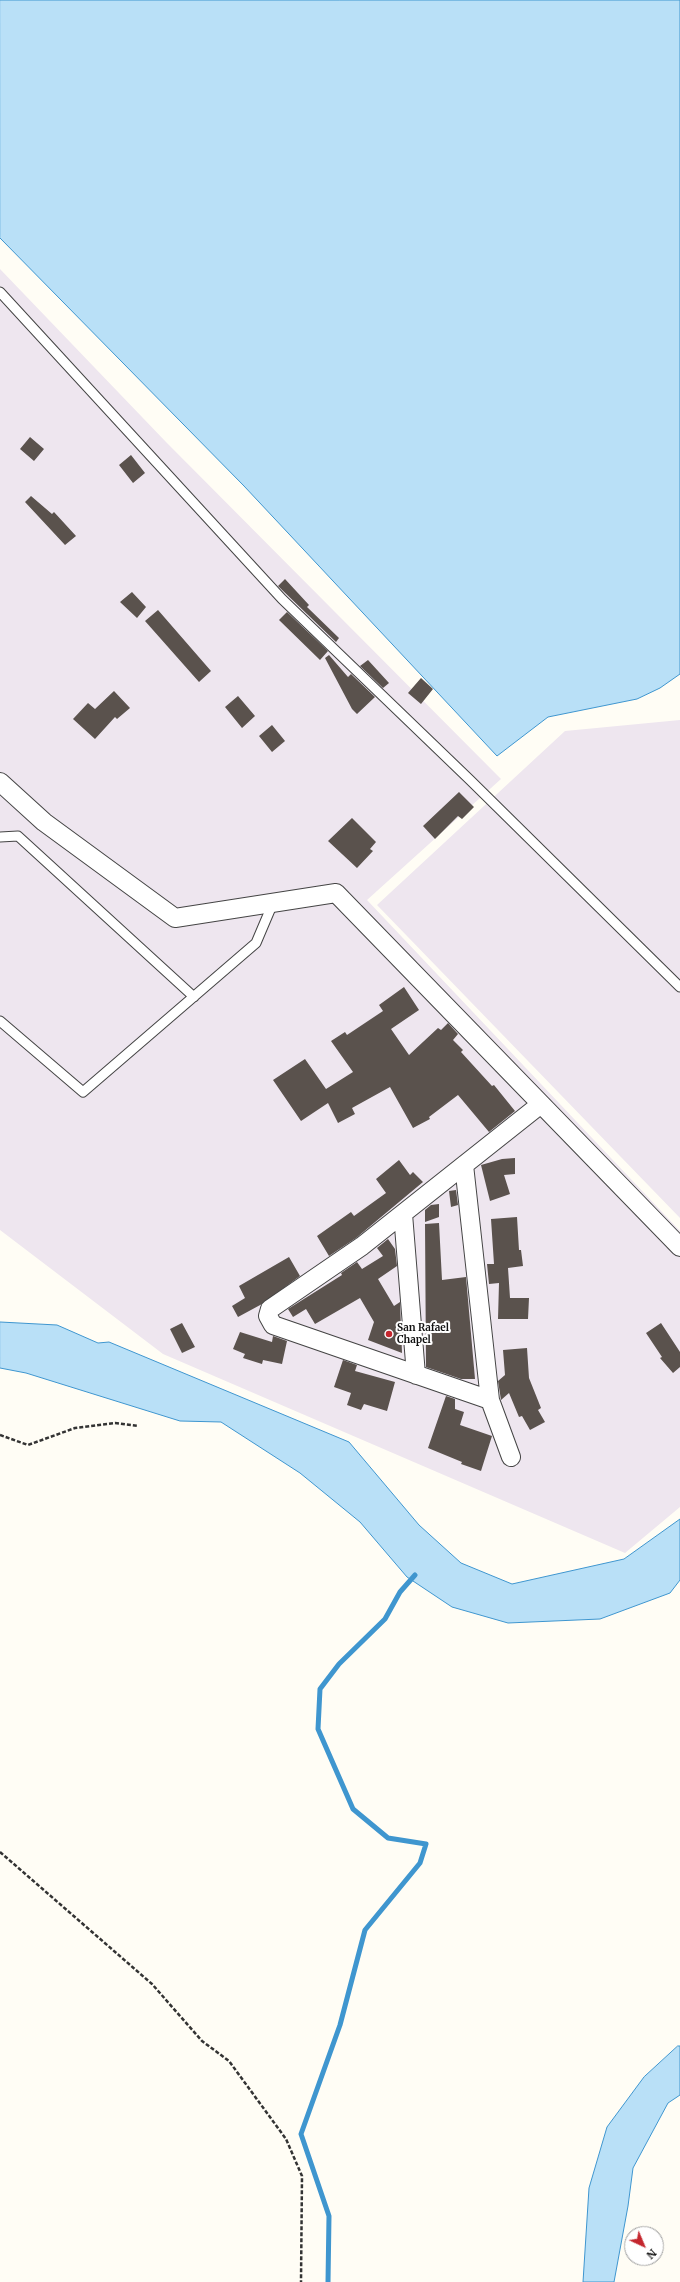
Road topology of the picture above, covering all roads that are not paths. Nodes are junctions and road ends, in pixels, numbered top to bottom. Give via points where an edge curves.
1 (0, 292) edge
2 (0, 782) edge
3 (0, 837) edge
4 (273, 903) junction
5 (680, 986) edge
6 (194, 996) junction
7 (0, 1021) edge
8 (541, 1104) junction
9 (464, 1165) junction
10 (403, 1214) junction
11 (680, 1247) edge
12 (416, 1375) junction
13 (490, 1400) junction
14 (511, 1457) dead end

1 - 5 lane via 282,599
2 - 4 street via 44,822 175,918
3 - 6 lane via 18,836
4 - 6 lane via 256,943
4 - 8 street via 336,893
6 - 7 lane via 83,1092
8 - 9 street
8 - 11 street
9 - 10 street
9 - 13 street
10 - 12 street
10 - 12 street via 362,1246 270,1309 268,1316 273,1324
12 - 13 street
13 - 14 street

